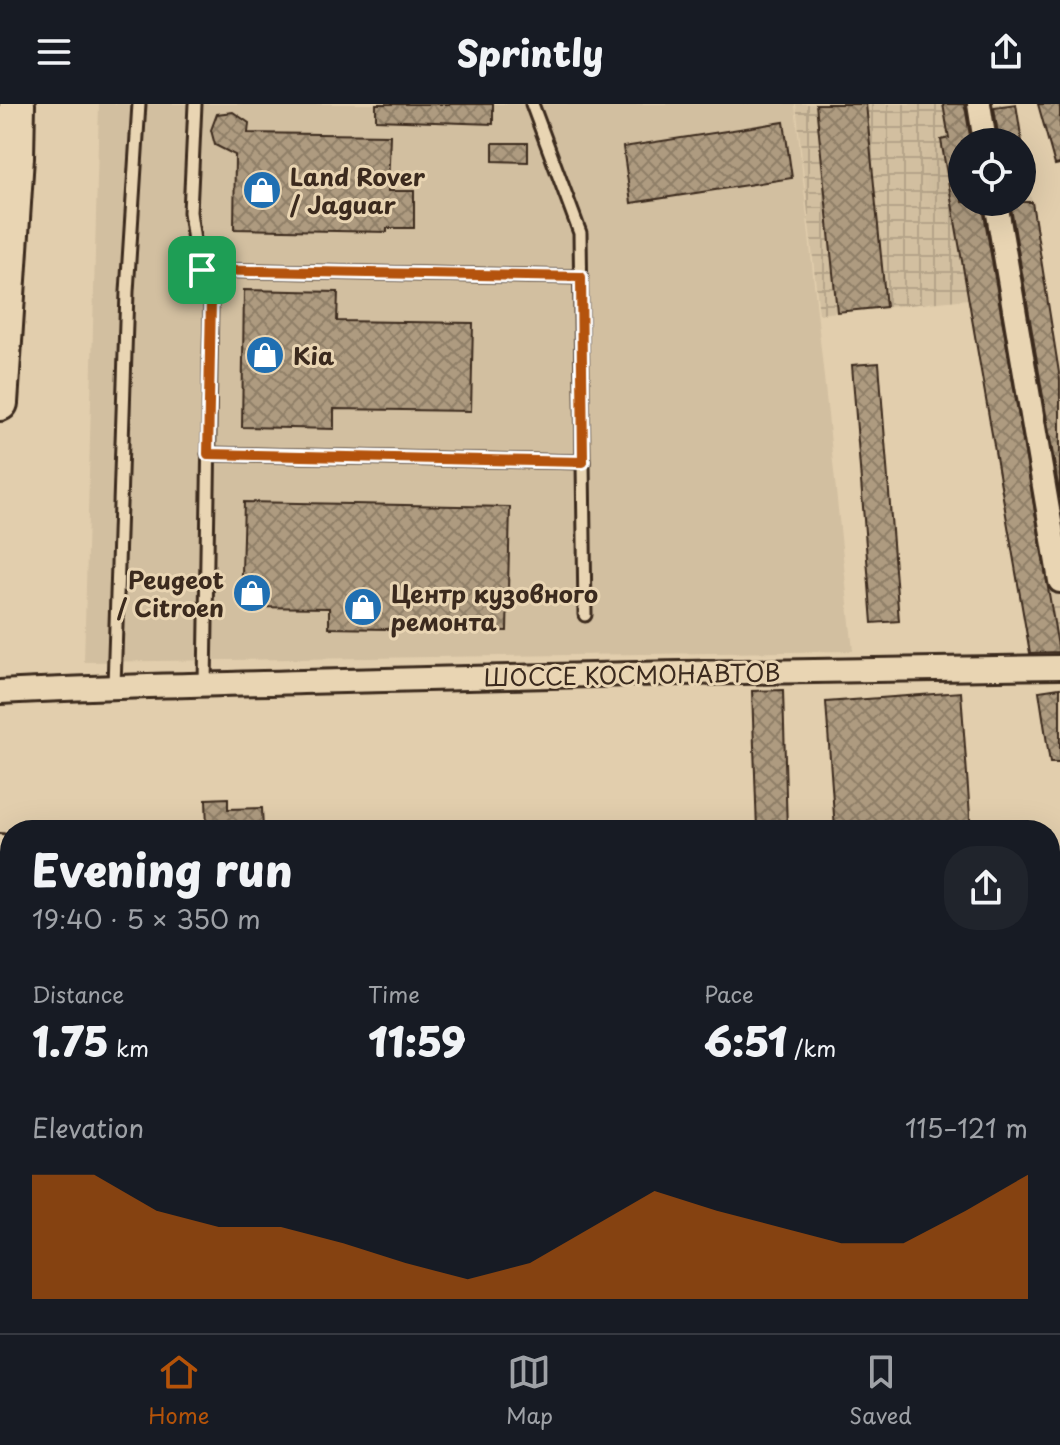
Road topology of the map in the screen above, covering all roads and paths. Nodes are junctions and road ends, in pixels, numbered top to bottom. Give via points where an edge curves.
1 (2, 104) edge
2 (17, 104) edge
3 (139, 104) edge
4 (195, 104) edge
5 (532, 104) edge
6 (979, 104) edge
7 (983, 128) edge
8 (16, 157) junction
9 (998, 216) edge
10 (202, 270) junction
11 (581, 277) junction
12 (0, 403) edge
13 (208, 454) junction
14 (583, 462) junction
15 (1060, 581) edge
16 (585, 615) dead end
17 (1060, 667) edge
18 (205, 685) junction
19 (114, 686) junction
20 (0, 692) edge

1 - 8 main road
2 - 8 main road
3 - 19 lane
4 - 10 lane via 190,212
5 - 11 lane via 580,233
6 - 7 street
8 - 12 main road
9 - 15 street
10 - 11 lane
10 - 13 lane via 211,300
11 - 14 lane
13 - 14 lane
13 - 18 lane
14 - 16 lane
17 - 18 street, ШОССЕ КОСМОНАВТОВ
18 - 19 street, ШОССЕ КОСМОНАВТОВ
19 - 20 street, ШОССЕ КОСМОНАВТОВ

